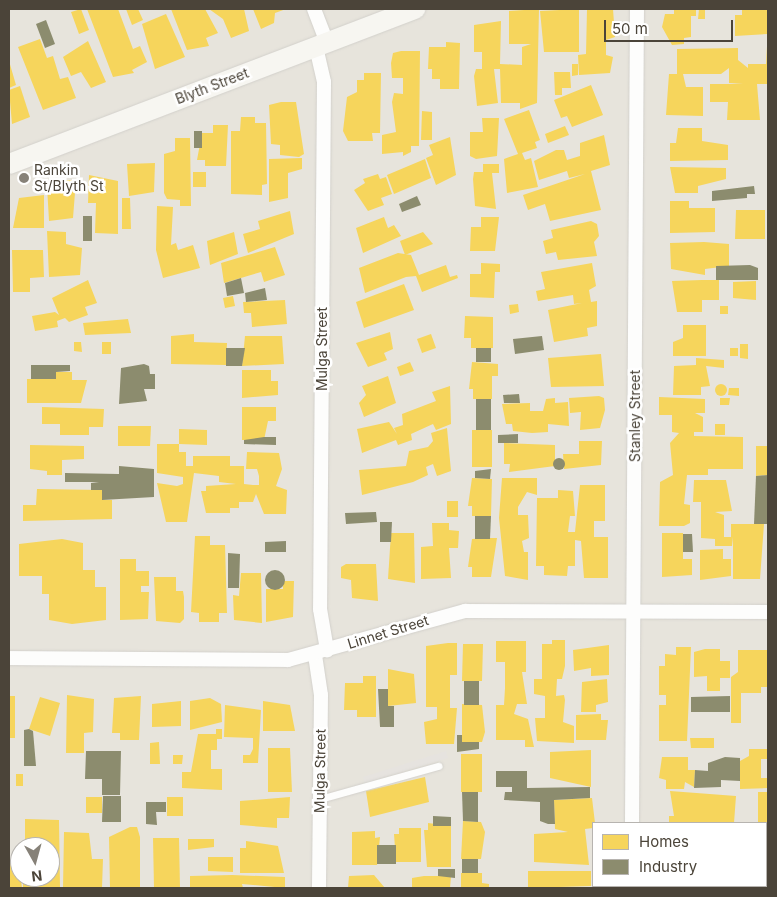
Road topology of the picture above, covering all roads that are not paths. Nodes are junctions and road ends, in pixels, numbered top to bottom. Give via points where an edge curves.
1 (314, 9) edge
2 (415, 9) edge
3 (637, 9) edge
4 (322, 45) junction
5 (9, 164) edge
6 (633, 612) junction
7 (768, 612) edge
8 (321, 652) junction
9 (9, 658) edge
10 (438, 766) dead end
11 (320, 799) junction
12 (632, 822) edge
13 (319, 888) edge

1 - 4 street, Mulga Street
2 - 4 street, Blyth Street
3 - 6 street, Stanley Street
4 - 5 street, Blyth Street
4 - 8 street, Mulga Street
6 - 7 street, Linnet Street
6 - 8 street, Linnet Street via 458,612
6 - 12 street, Stanley Street
8 - 9 street, Linnet Street via 288,660
8 - 11 street, Mulga Street
10 - 11 lane
11 - 13 street, Mulga Street

